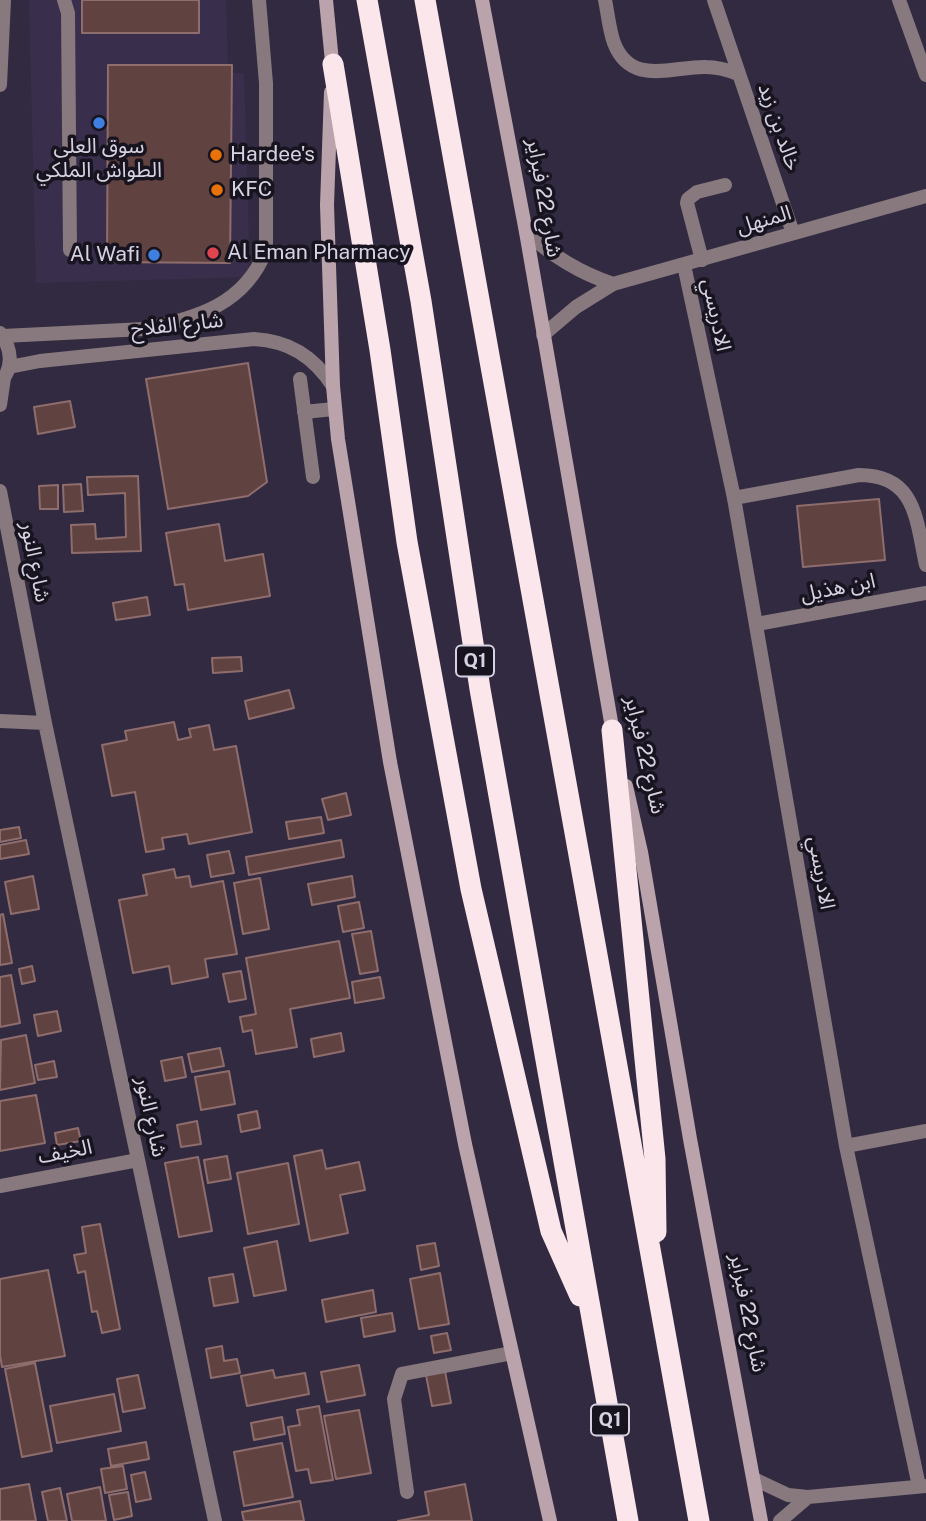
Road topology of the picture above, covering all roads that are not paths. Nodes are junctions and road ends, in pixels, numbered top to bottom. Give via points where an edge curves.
1 (4, 0) edge
2 (64, 0) edge
3 (259, 0) edge
4 (326, 0) edge
5 (367, 0) edge
6 (425, 0) edge
7 (482, 0) edge
8 (605, 0) edge
9 (714, 0) edge
10 (899, 0) edge
11 (333, 64) junction
12 (738, 74) junction
13 (926, 75) edge
14 (0, 85) edge
15 (725, 184) dead end
16 (926, 196) edge
17 (526, 232) junction
18 (793, 233) junction
19 (70, 250) dead end
20 (702, 260) junction
21 (684, 265) junction
22 (613, 284) junction
23 (1, 335) edge
24 (543, 335) junction
25 (4, 376) edge
26 (300, 379) dead end
27 (332, 386) junction
28 (0, 405) edge
29 (334, 409) junction
30 (304, 412) junction
31 (313, 477) dead end
32 (0, 491) edge
33 (734, 498) junction
34 (926, 565) edge
35 (926, 593) edge
36 (757, 624) junction
37 (0, 722) edge
38 (45, 723) junction
39 (612, 730) junction
40 (926, 1130) edge
41 (846, 1146) junction
42 (138, 1160) junction
43 (0, 1186) edge
44 (655, 1276) junction
45 (592, 1320) junction
46 (512, 1353) junction
47 (754, 1479) junction
48 (922, 1486) edge
49 (407, 1492) dead end
50 (808, 1497) junction
51 (215, 1521) edge
52 (550, 1521) edge
53 (628, 1521) edge
54 (699, 1521) edge
55 (761, 1521) edge
56 (780, 1521) edge

1 - 14 street
2 - 19 street via 68,13
3 - 23 street via 266,83 266,250 246,287 208,310 166,325
4 - 11 main road
5 - 45 highway, Q1 via 421,301 480,689
6 - 44 highway
7 - 17 main road, شارع 22 فبراير
8 - 12 street, خالد بن زيد via 615,45 638,68 654,73 706,67
9 - 12 street, خالد بن زيد
10 - 13 street
11 - 27 main road via 327,205
11 - 45 highway via 407,541 471,889 551,1231
12 - 18 street, خالد بن زيد
15 - 20 street via 688,199
16 - 18 street, المنهل
17 - 22 street via 575,268
17 - 24 main road, شارع 22 فبراير
18 - 20 street, المنهل
20 - 21 street, المنهل
21 - 22 street, المنهل
21 - 33 street, الادريسي
22 - 24 street, المنهل
23 - 25 street via 8,345
24 - 39 main road, شارع 22 فبراير
25 - 27 street, شارع الفلاح via 55,359 263,340 291,346 308,356
25 - 28 street
26 - 30 street
27 - 29 main road
29 - 30 street
29 - 46 main road via 390,762 465,1144
30 - 31 street
32 - 38 street, شارع النور
33 - 34 street via 876,475 904,491 912,504
33 - 36 street, الادريسي
35 - 36 street, ابن هذيل
36 - 41 street, الادريسي
37 - 38 street
38 - 42 street, شارع النور
39 - 44 highway via 655,1158
39 - 47 main road, شارع 22 فبراير via 642,852
40 - 41 street
41 - 48 street, الادريسي
42 - 43 street, الخيف
42 - 51 street, شارع النور
44 - 54 highway
45 - 53 highway, Q1
46 - 49 street via 402,1374 394,1398
46 - 52 main road
47 - 50 street via 788,1495
47 - 55 main road, شارع 22 فبراير
48 - 50 street
50 - 56 street

